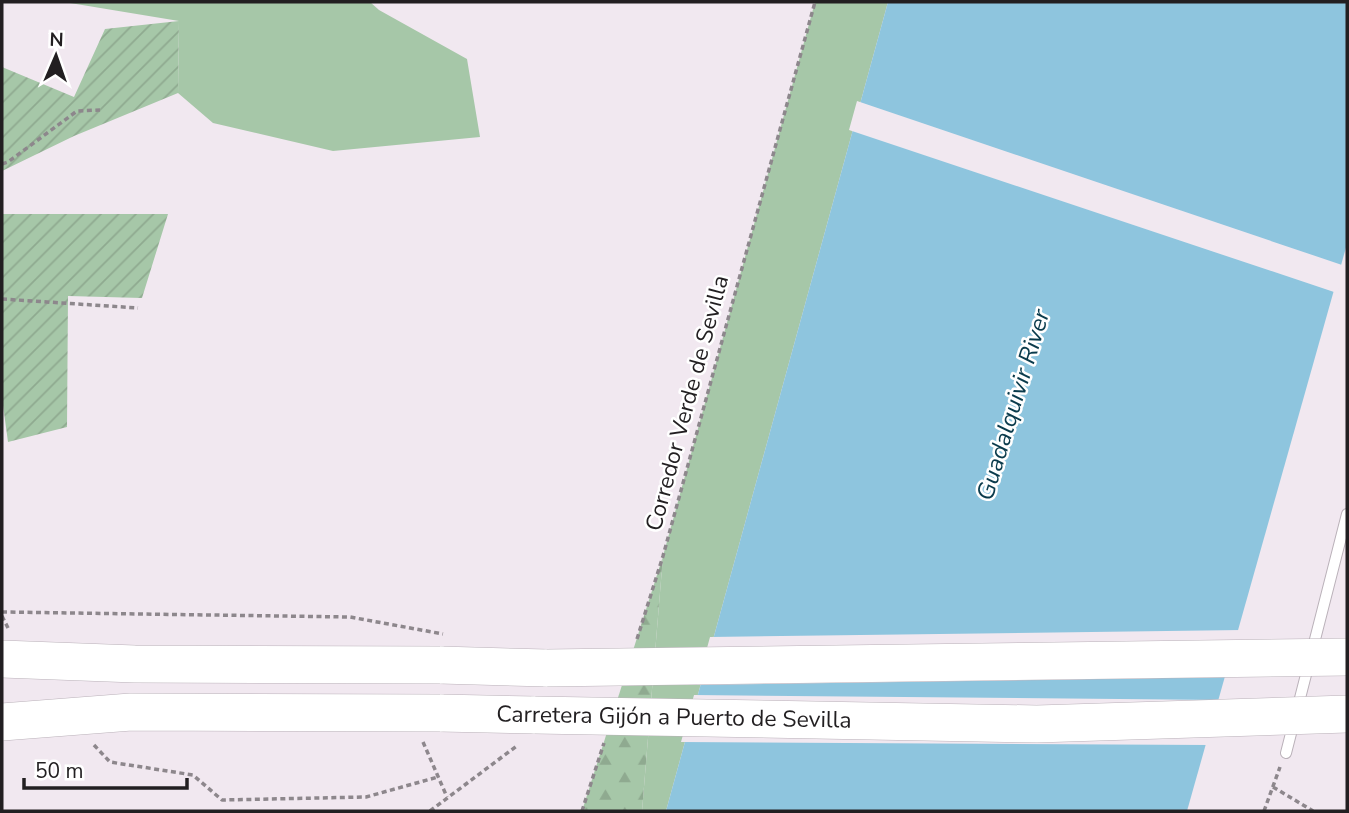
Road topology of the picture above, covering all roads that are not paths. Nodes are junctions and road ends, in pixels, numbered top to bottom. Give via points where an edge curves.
1 (1347, 514) edge
2 (8, 649) edge
3 (1347, 657) edge
4 (1347, 714) edge
5 (2, 722) edge
6 (1037, 724) junction
7 (1347, 730) edge
8 (1286, 753) road end

1 - 8 lane
2 - 3 highway, Carretera Gijón a Puerto de Sevilla, bridge via 135,664 447,651 547,668
4 - 6 highway, Carretera Gijón a Puerto de Sevilla, bridge
5 - 6 highway, Carretera Gijón a Puerto de Sevilla, bridge via 131,712 440,713 526,729
6 - 7 highway, bridge

